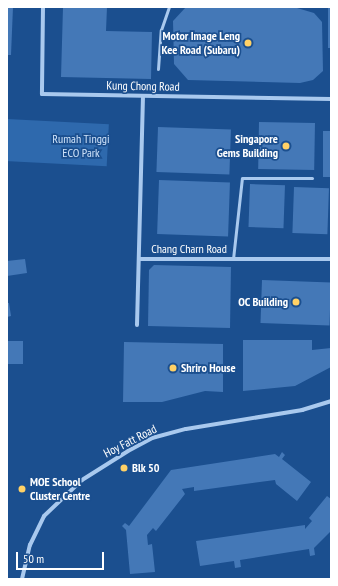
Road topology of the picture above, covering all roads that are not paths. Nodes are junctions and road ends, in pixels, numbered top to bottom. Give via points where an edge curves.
1 (43, 7) edge
2 (169, 7) edge
3 (158, 69) dead end
4 (143, 96) junction
5 (331, 99) edge
6 (312, 178) dead end
7 (233, 259) junction
8 (331, 259) edge
9 (139, 260) junction
10 (137, 325) dead end
11 (331, 401) edge
12 (22, 579) edge

1 - 4 street, Kung Chong Road via 42,94
2 - 3 lane via 161,30
4 - 5 street, Kung Chong Road
4 - 9 street, Chang Charn Road
6 - 7 lane via 242,178
7 - 8 street, Chang Charn Road
7 - 9 street, Chang Charn Road
9 - 10 street
11 - 12 street, Hoy Fatt Road via 302,410 186,429 152,438 128,451 82,480 44,516 30,545

